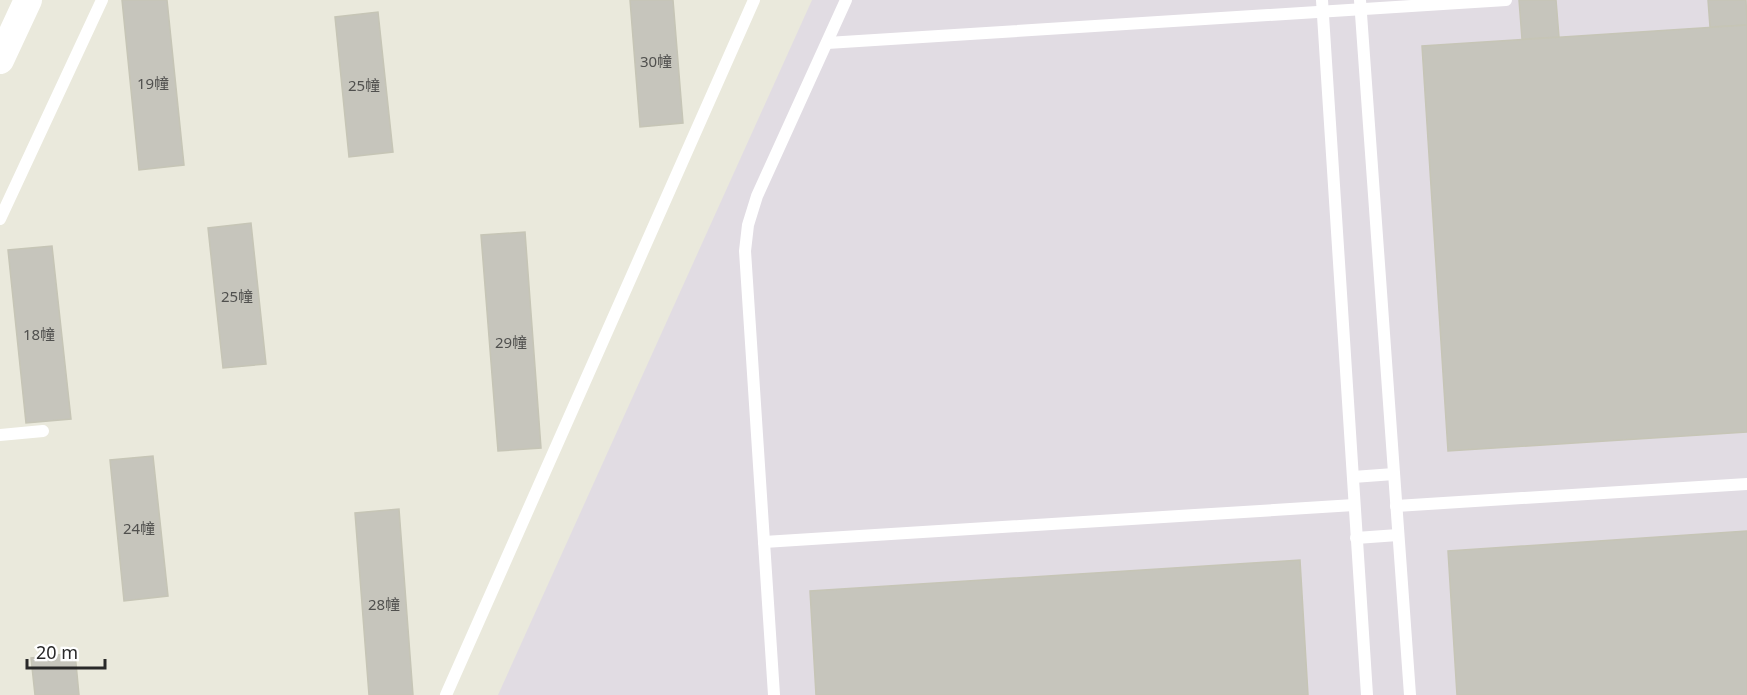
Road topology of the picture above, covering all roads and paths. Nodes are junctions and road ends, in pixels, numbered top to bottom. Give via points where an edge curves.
1 (28, 0) edge
2 (102, 0) edge
3 (754, 0) edge
4 (846, 0) edge
5 (1322, 0) edge
6 (1506, 0) edge
7 (1360, 5) edge
8 (1323, 13) junction
9 (827, 43) junction
10 (0, 60) edge
11 (0, 219) edge
12 (43, 431) dead end
13 (0, 435) edge
14 (1394, 474) junction
15 (1353, 477) junction
16 (1747, 484) edge
17 (1354, 504) junction
18 (1396, 506) junction
19 (1398, 535) junction
20 (1356, 538) junction
21 (765, 542) junction
22 (446, 695) edge
23 (774, 695) edge
24 (1366, 695) edge
25 (1410, 695) edge

1 - 10 street
2 - 11 lane
3 - 22 lane
4 - 9 lane
5 - 8 lane
6 - 7 lane
7 - 8 lane
7 - 14 lane
8 - 9 lane
8 - 15 lane
9 - 21 lane via 770,164 748,225 745,251
12 - 13 lane
14 - 15 lane
14 - 18 lane
15 - 17 lane
16 - 18 lane
17 - 20 lane
17 - 21 lane
18 - 19 lane
19 - 20 lane
19 - 25 lane
20 - 24 lane
21 - 23 lane

